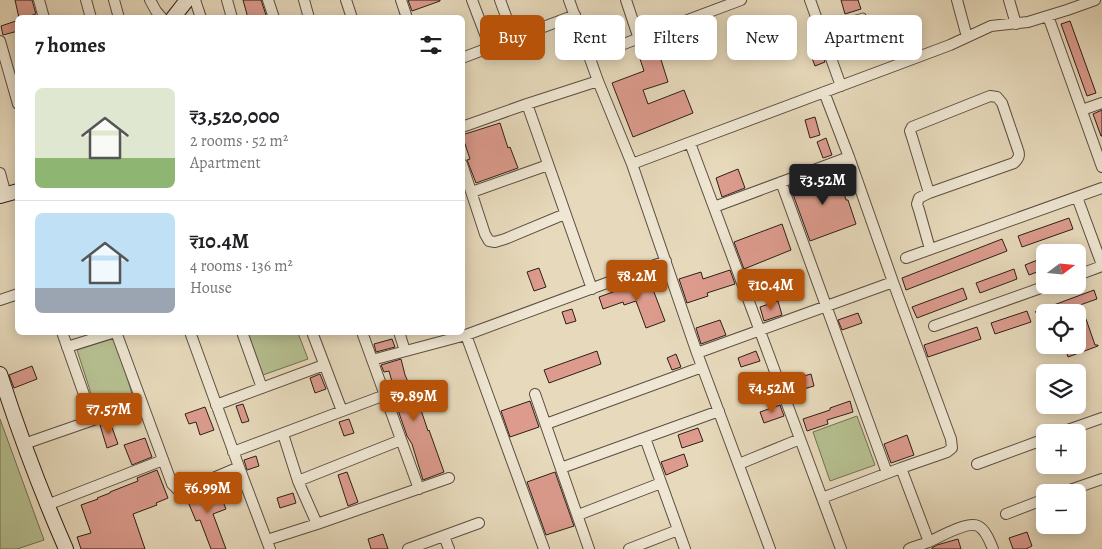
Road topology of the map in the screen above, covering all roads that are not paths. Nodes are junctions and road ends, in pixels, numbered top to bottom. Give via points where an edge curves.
1 (39, 0) edge
2 (86, 0) edge
3 (114, 0) edge
4 (150, 0) edge
5 (187, 0) edge
6 (195, 0) edge
7 (227, 0) edge
8 (268, 0) edge
9 (304, 0) edge
10 (346, 0) edge
11 (401, 0) edge
12 (472, 0) edge
13 (500, 0) edge
14 (570, 0) edge
15 (626, 0) edge
16 (741, 0) edge
17 (810, 0) edge
18 (957, 0) edge
19 (1010, 0) edge
20 (1063, 0) edge
21 (1095, 0) edge
22 (1067, 10) junction
23 (43, 15) edge
24 (90, 15) edge
25 (118, 15) edge
26 (159, 15) edge
27 (175, 15) edge
28 (200, 15) edge
29 (231, 15) edge
30 (273, 15) edge
31 (308, 15) edge
32 (351, 15) edge
33 (406, 15) edge
34 (506, 15) edge
35 (575, 15) edge
36 (702, 15) edge
37 (815, 15) edge
38 (1048, 16) junction
39 (480, 21) edge
40 (1016, 24) junction
41 (635, 27) edge
42 (967, 37) junction
43 (0, 41) edge
44 (480, 51) edge
45 (465, 57) edge
46 (590, 60) edge
47 (832, 60) edge
48 (598, 81) junction
49 (841, 86) junction
50 (824, 92) junction
51 (15, 94) edge
52 (1102, 103) edge
53 (527, 104) junction
54 (1082, 110) junction
55 (465, 127) edge
56 (690, 143) junction
57 (848, 157) junction
58 (632, 164) junction
59 (548, 165) junction
60 (1102, 166) edge
61 (465, 172) edge
62 (0, 173) edge
63 (781, 182) junction
64 (1102, 188) edge
65 (472, 192) junction
66 (929, 193) junction
67 (8, 194) edge
68 (1077, 197) junction
69 (714, 206) junction
70 (565, 214) junction
71 (930, 249) junction
72 (906, 258) dead end
73 (666, 261) junction
74 (1102, 266) edge
75 (1086, 272) edge
76 (893, 282) junction
77 (592, 289) junction
78 (1036, 290) edge
79 (15, 295) edge
80 (0, 300) edge
81 (826, 306) junction
82 (934, 326) dead end
83 (760, 330) junction
84 (63, 335) edge
85 (106, 335) edge
86 (117, 335) edge
87 (191, 335) edge
88 (243, 335) edge
89 (313, 335) edge
90 (363, 335) edge
91 (400, 335) edge
92 (466, 335) junction
93 (67, 347) junction
94 (405, 351) junction
95 (697, 353) junction
96 (372, 360) junction
97 (324, 365) junction
98 (702, 367) junction
99 (1, 382) edge
100 (262, 388) junction
101 (535, 394) dead end
102 (385, 395) junction
103 (142, 403) junction
104 (216, 405) junction
105 (718, 411) junction
106 (342, 412) junction
107 (1102, 418) edge
108 (93, 420) junction
109 (546, 424) junction
110 (1085, 424) edge
111 (282, 434) junction
112 (645, 438) junction
113 (800, 439) junction
114 (401, 440) junction
115 (1036, 442) edge
116 (24, 444) junction
117 (233, 452) junction
118 (163, 460) junction
119 (739, 464) junction
120 (977, 464) dead end
121 (238, 467) junction
122 (561, 468) junction
123 (901, 468) junction
124 (887, 473) junction
125 (449, 478) dead end
126 (1102, 479) edge
127 (298, 481) junction
128 (661, 484) junction
129 (1086, 484) edge
130 (419, 489) junction
131 (822, 498) junction
132 (1036, 503) edge
133 (47, 505) junction
134 (1006, 514) dead end
135 (578, 515) junction
136 (317, 524) junction
137 (479, 524) dead end
138 (678, 530) junction
139 (444, 536) junction
140 (929, 542) junction
141 (268, 544) edge
142 (66, 549) edge
143 (408, 549) edge
144 (449, 549) edge
145 (544, 549) edge
146 (589, 549) edge
147 (629, 549) edge
148 (685, 549) edge
149 (769, 549) edge
150 (841, 549) edge
151 (909, 549) edge
152 (992, 549) edge

1 - 23 street
2 - 24 street
3 - 25 street
4 - 26 street
5 - 27 street
6 - 28 street
7 - 29 street
8 - 30 street
9 - 31 street
10 - 32 street
11 - 33 street
12 - 39 street
13 - 34 street
14 - 35 street
15 - 41 street
16 - 36 street
17 - 37 street
18 - 42 street
19 - 40 street
20 - 22 street
21 - 22 street
22 - 38 street
38 - 40 street
38 - 54 street
40 - 42 street via 990,26
42 - 49 street
43 - 51 street
44 - 45 street
46 - 48 street
47 - 49 street
48 - 53 street
48 - 58 street
49 - 50 street
50 - 56 street
50 - 57 street
52 - 54 street
53 - 55 street
53 - 59 street
54 - 60 street
56 - 58 street
56 - 69 street
57 - 63 street
57 - 76 street
58 - 73 street
59 - 65 street
59 - 70 street
61 - 65 street
62 - 67 street
63 - 69 street
63 - 81 street
64 - 68 street
65 - 70 street via 489,241 505,239
66 - 66 street via 910,131 912,126 990,96 997,97 1020,155 1018,160
66 - 71 street via 920,198 918,204
68 - 71 street
68 - 74 street
69 - 83 street
70 - 77 street
71 - 72 street
73 - 77 street
73 - 95 street
74 - 75 street
76 - 81 street
76 - 123 street via 952,448
77 - 92 street
78 - 82 street
79 - 80 street
81 - 83 street
81 - 124 street
83 - 95 street
83 - 113 street
84 - 93 street
85 - 93 street
86 - 103 street
87 - 104 street
88 - 100 street
89 - 97 street
90 - 96 street
91 - 94 street
92 - 94 street
92 - 145 street
93 - 108 street
94 - 96 street
95 - 98 street
96 - 102 street
97 - 100 street
97 - 106 street
98 - 105 street
98 - 109 street
99 - 116 street
100 - 104 street
101 - 109 street
102 - 106 street
102 - 114 street
103 - 108 street
103 - 118 street
104 - 117 street
105 - 112 street
105 - 119 street
106 - 111 street
107 - 110 street
108 - 116 street
109 - 122 street
111 - 117 street
111 - 127 street
112 - 122 street
112 - 128 street
113 - 119 street
113 - 131 street
114 - 127 street
114 - 130 street
115 - 120 street
116 - 133 street
117 - 121 street
118 - 121 street via 172,484 178,490
118 - 133 street
119 - 149 street
121 - 141 street
122 - 135 street
123 - 124 street
123 - 140 street
124 - 131 street
125 - 130 street
126 - 129 street
127 - 136 street
128 - 135 street
128 - 138 street
130 - 136 street
131 - 150 street
132 - 134 street
133 - 142 street
135 - 146 street
136 - 141 street
137 - 139 street
138 - 147 street
138 - 148 street
139 - 143 street
139 - 144 street
140 - 151 street
140 - 152 street via 971,525 984,532

